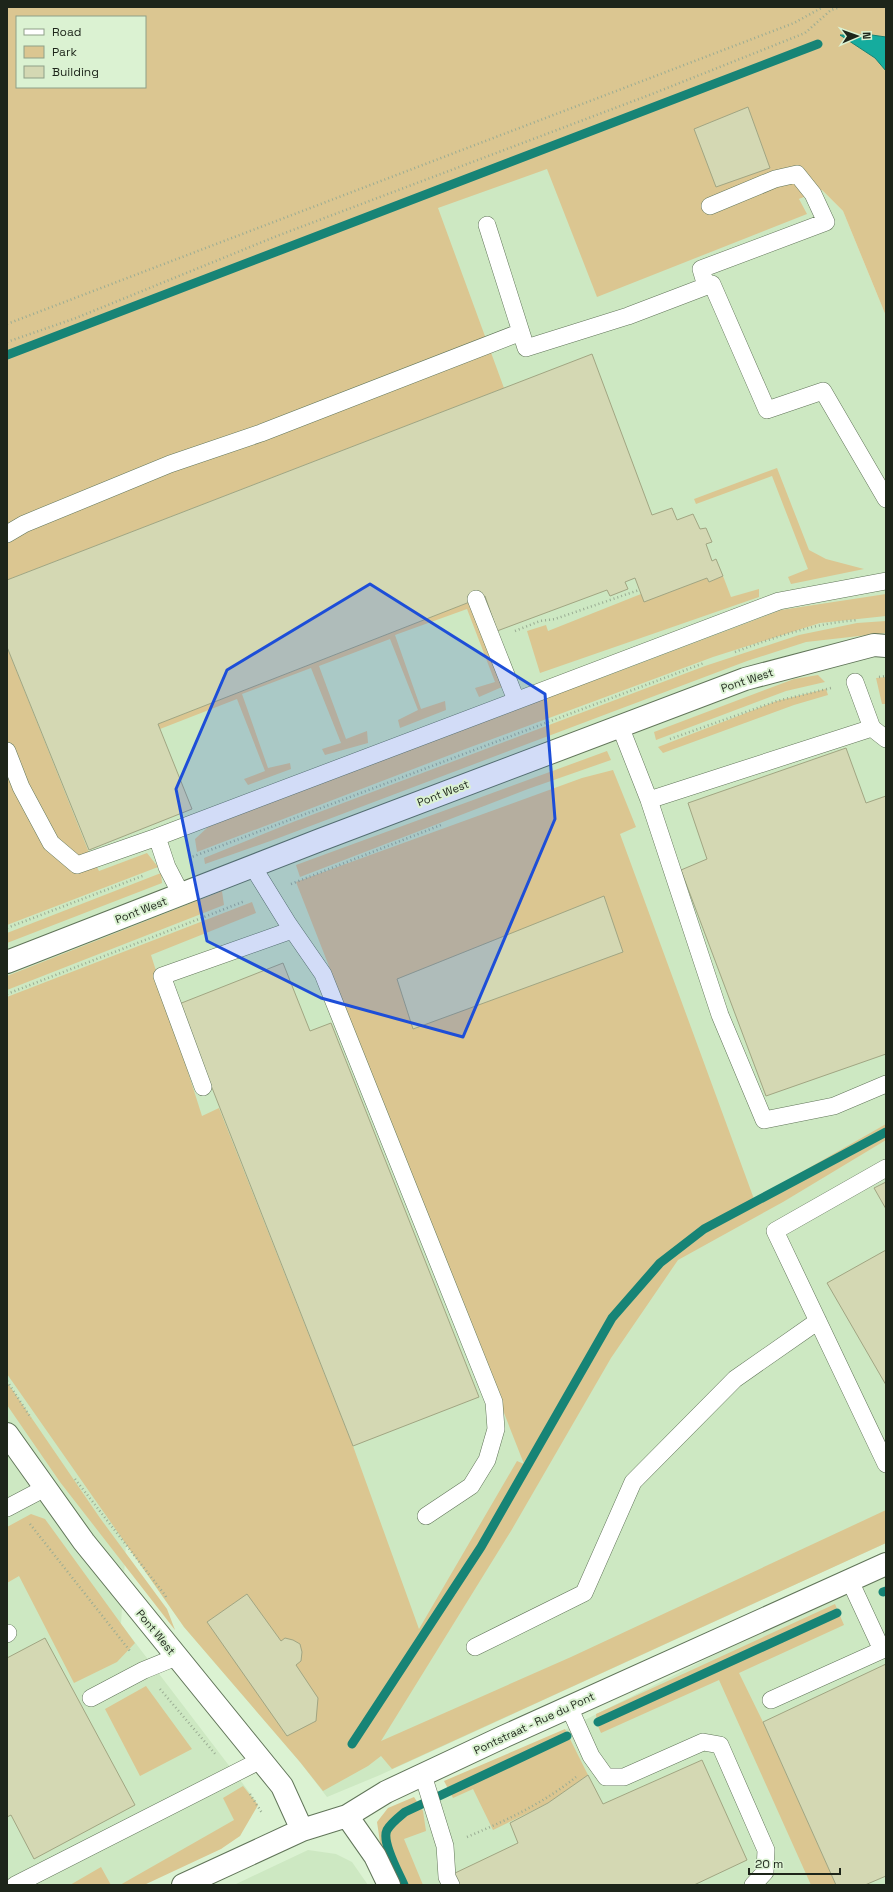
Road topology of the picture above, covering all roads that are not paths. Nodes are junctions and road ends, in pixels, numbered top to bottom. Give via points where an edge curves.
1 (710, 206) dead end
2 (487, 225) dead end
3 (706, 286) junction
4 (521, 332) junction
5 (886, 499) edge
6 (7, 534) edge
7 (886, 581) edge
8 (476, 600) dead end
9 (886, 646) edge
10 (855, 682) road end
11 (516, 700) junction
12 (620, 726) junction
13 (872, 728) junction
14 (886, 739) edge
15 (7, 751) edge
16 (13, 785) edge
17 (649, 800) junction
18 (157, 837) junction
19 (252, 867) junction
20 (181, 894) junction
21 (292, 930) junction
22 (7, 962) edge
23 (886, 1084) edge
24 (203, 1087) dead end
25 (886, 1168) edge
26 (818, 1321) junction
27 (7, 1434) edge
28 (886, 1464) edge
29 (45, 1488) junction
30 (7, 1508) edge
31 (426, 1516) dead end
32 (886, 1564) edge
33 (850, 1581) junction
34 (475, 1647) dead end
35 (884, 1649) edge
36 (176, 1657) junction
37 (91, 1698) dead end
38 (771, 1700) dead end
39 (569, 1707) junction
40 (261, 1760) junction
41 (423, 1775) junction
42 (347, 1816) junction
43 (302, 1830) junction
44 (15, 1885) edge
45 (183, 1885) edge
46 (389, 1885) edge
47 (451, 1885) edge
48 (753, 1885) edge

1 - 3 lane via 775,179 797,174 813,194 826,222 701,268
2 - 4 lane
3 - 4 lane via 628,316 526,348
3 - 5 lane via 712,284 766,410 823,391
4 - 6 lane via 268,430 170,464 24,524
7 - 11 lane via 779,601
8 - 11 lane
9 - 12 street, Pont West via 874,645 745,679
10 - 13 lane
11 - 18 lane
12 - 17 lane
12 - 19 street, Pont West
13 - 14 lane
13 - 17 lane
15 - 16 lane
16 - 18 lane via 51,843 77,865
17 - 23 lane via 720,1015 764,1120 834,1106
18 - 20 lane via 167,867
19 - 20 street, Pont West
19 - 21 lane
20 - 22 street, Pont West
21 - 24 lane via 162,976
21 - 31 lane via 323,974 494,1402 496,1429 487,1460 471,1486
25 - 26 lane via 775,1231
26 - 28 lane
26 - 34 lane via 735,1379 633,1482 584,1593
27 - 29 street, Pont West
29 - 30 lane
29 - 36 street, Pont West via 84,1542
32 - 33 street, Pontstraat - Rue du Pont
33 - 35 lane
33 - 39 street, Pontstraat - Rue du Pont
35 - 38 lane
36 - 37 lane via 144,1670
36 - 40 street, Pont West
39 - 41 street, Pontstraat - Rue du Pont
39 - 48 lane via 606,1777 624,1777 703,1742 720,1745 766,1850 765,1872
40 - 43 street, Pont West via 282,1786
40 - 44 lane
41 - 42 street, Pontstraat - Rue du Pont via 386,1792
41 - 47 lane via 445,1846 447,1877
42 - 43 street, Pontstraat - Rue du Pont
42 - 46 street via 375,1856
43 - 45 street, Pontstraat - Rue du Pont

